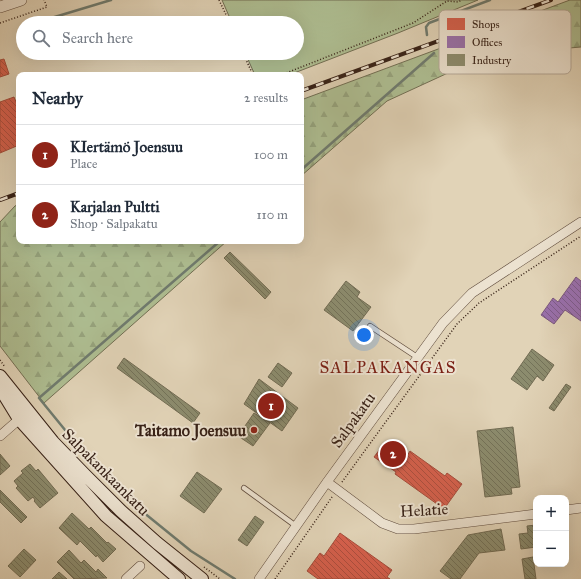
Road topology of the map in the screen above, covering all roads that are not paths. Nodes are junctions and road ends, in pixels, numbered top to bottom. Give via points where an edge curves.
1 (21, 0) edge
2 (0, 7) edge
3 (581, 222) edge
4 (370, 326) dead end
5 (418, 358) junction
6 (0, 376) edge
7 (0, 388) edge
8 (23, 415) junction
9 (0, 436) edge
10 (327, 482) junction
11 (244, 488) dead end
12 (581, 508) edge
13 (569, 510) edge
14 (533, 514) edge
15 (296, 526) junction
16 (140, 566) dead end
17 (126, 579) edge
18 (179, 579) edge
19 (202, 579) edge
20 (259, 579) edge

1 - 2 street
3 - 5 street, Salpakatu via 472,293 443,323
4 - 5 lane
5 - 10 street, Salpakatu
6 - 8 main road, Salpakankaankatu
7 - 8 main road, Salpakankaankatu
8 - 9 street
8 - 18 main road, Salpakankaankatu via 106,516
8 - 19 main road, Salpakankaankatu via 121,511
10 - 14 street, Helatie via 382,522 398,529
10 - 15 street, Salpakatu
11 - 15 lane
12 - 13 street
15 - 20 street, Salpakatu
16 - 17 street

